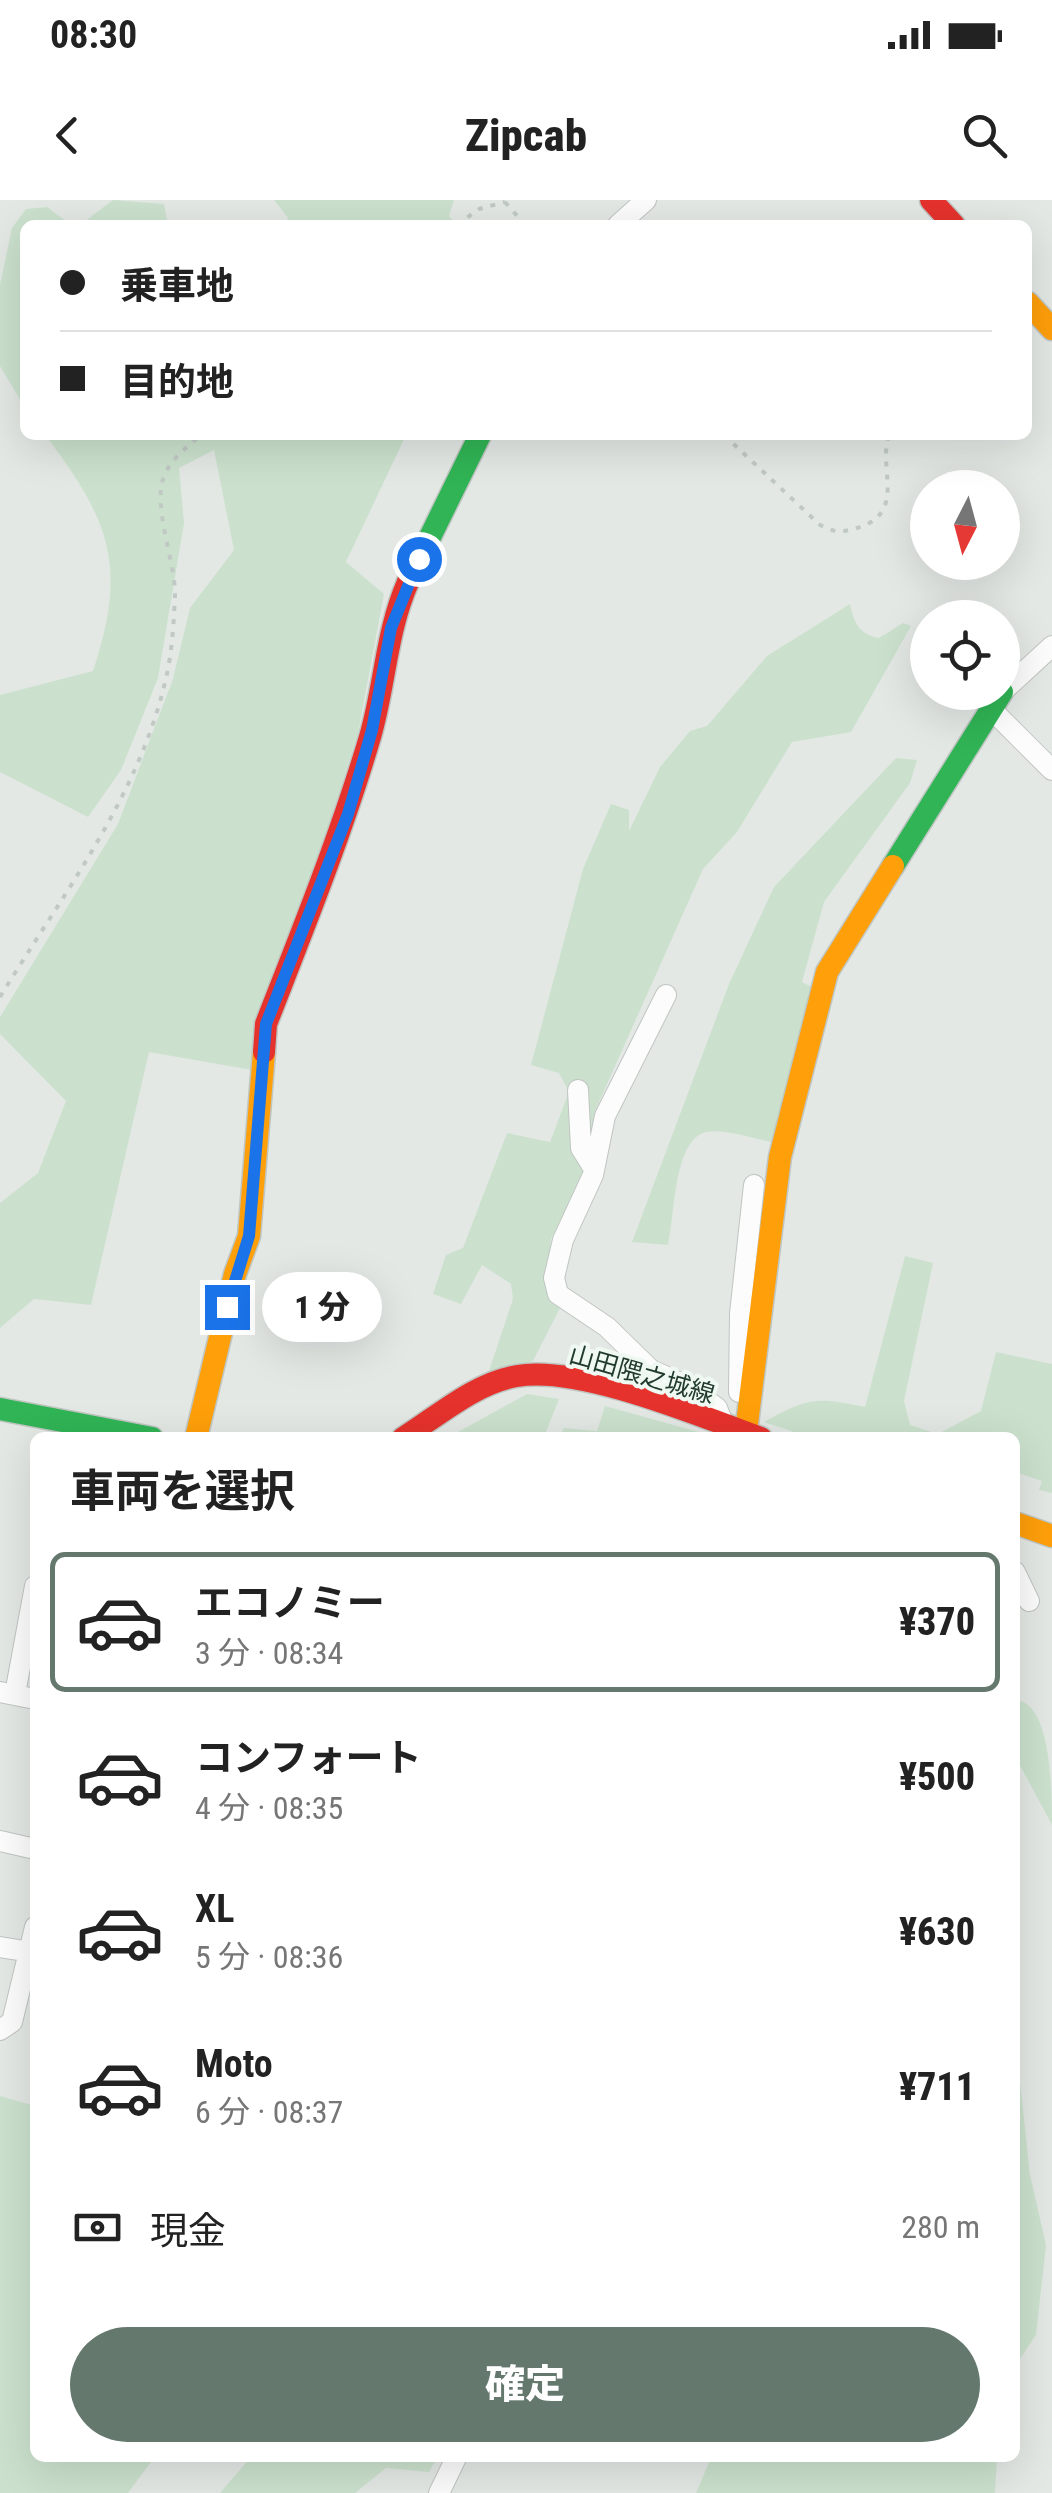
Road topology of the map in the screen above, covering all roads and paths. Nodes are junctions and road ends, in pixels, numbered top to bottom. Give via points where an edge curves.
1 (646, 200) edge
2 (930, 200) edge
3 (505, 201) edge
4 (463, 220) edge
5 (624, 220) edge
6 (949, 220) edge
7 (1032, 308) edge
8 (1052, 328) edge
9 (195, 440) edge
10 (478, 440) edge
11 (729, 440) edge
12 (887, 440) edge
13 (1052, 646) edge
14 (1020, 677) edge
15 (991, 710) edge
16 (1008, 710) edge
17 (1052, 770) edge
18 (666, 995) dead end
19 (0, 997) edge
20 (578, 1090) dead end
21 (594, 1169) junction
22 (754, 1185) dead end
23 (0, 1408) edge
24 (64, 1428) edge
25 (100, 1432) edge
26 (197, 1432) edge
27 (414, 1432) edge
28 (735, 1432) edge
29 (737, 1432) edge
30 (738, 1432) edge
31 (738, 1432) edge
32 (1020, 1525) edge
33 (1052, 1536) edge
34 (1020, 1582) edge
35 (1029, 1601) dead end
36 (30, 1616) edge
37 (17, 1695) edge
38 (0, 1841) edge
39 (30, 1848) edge
40 (0, 1947) edge
41 (30, 1952) edge
42 (30, 1956) edge
43 (0, 2030) edge
44 (454, 2462) edge
45 (439, 2493) edge

1 - 5 street
2 - 6 street
3 - 4 path
7 - 8 street
9 - 19 path via 163,477 160,506 175,594 166,678 146,738 114,811
10 - 26 street via 401,601 348,814 266,1024 249,1236
11 - 12 path via 837,532 867,523 889,497
13 - 14 street
15 - 30 street via 827,972 780,1156
16 - 17 street
18 - 21 street via 605,1116
20 - 21 street via 581,1148
21 - 29 street via 562,1240 554,1278 558,1294 651,1370 718,1408
22 - 31 street via 740,1314
23 - 24 street
24 - 25 street
27 - 28 street, 山田隈之城線 via 518,1376 578,1381
32 - 33 street
34 - 35 street
36 - 37 street
38 - 39 street
40 - 41 street
42 - 43 street via 12,2022
44 - 45 street

